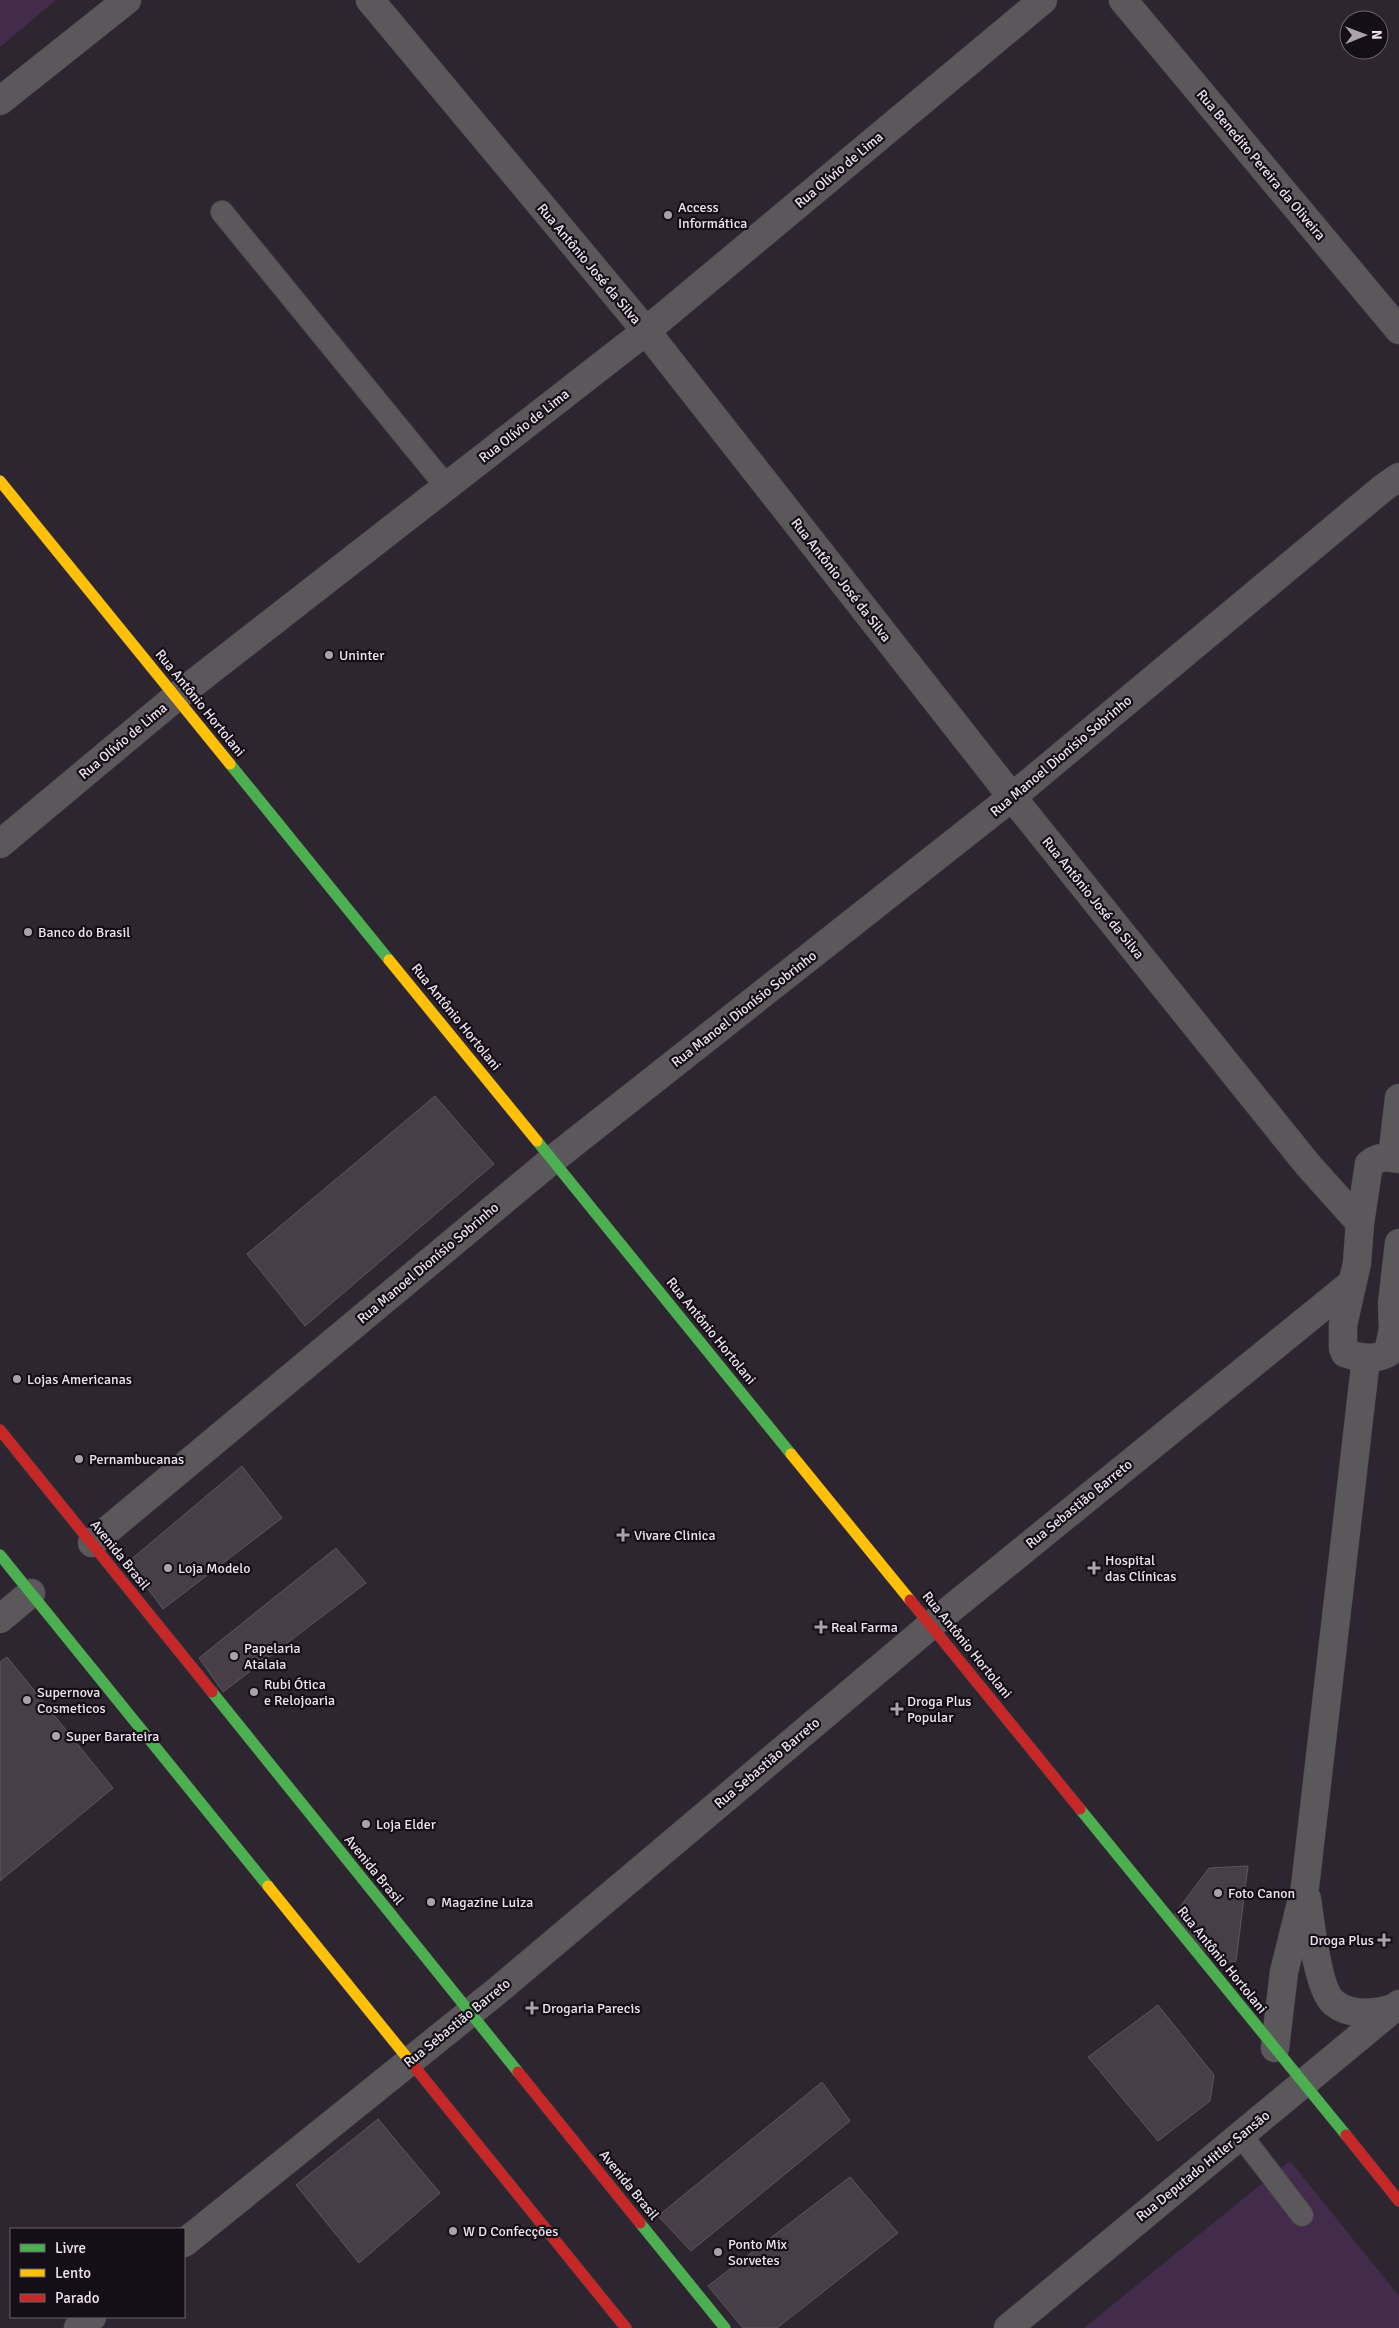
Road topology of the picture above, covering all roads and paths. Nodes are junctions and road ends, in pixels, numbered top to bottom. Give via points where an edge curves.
1 (127, 0) edge
2 (370, 0) edge
3 (1043, 0) edge
4 (1124, 0) edge
5 (0, 101) edge
6 (222, 212) dead end
7 (1399, 330) edge
8 (646, 331) junction
9 (1399, 477) edge
10 (0, 481) edge
11 (446, 486) junction
12 (176, 697) junction
13 (1012, 797) junction
14 (0, 844) edge
15 (1399, 1098) edge
16 (552, 1160) junction
17 (1387, 1160) edge
18 (1360, 1223) junction
19 (1398, 1251) edge
20 (1352, 1283) junction
21 (1366, 1358) junction
22 (0, 1430) edge
23 (92, 1543) junction
24 (0, 1555) edge
25 (31, 1593) junction
26 (0, 1619) edge
27 (931, 1625) junction
28 (1304, 1887) junction
29 (1396, 2006) edge
30 (471, 2013) junction
31 (1275, 2048) junction
32 (410, 2062) junction
33 (1304, 2084) junction
34 (1240, 2134) junction
35 (1399, 2201) edge
36 (1302, 2215) dead end
37 (185, 2242) edge
38 (91, 2318) edge
39 (78, 2328) edge
40 (626, 2328) edge
41 (725, 2328) edge
42 (1008, 2328) edge

1 - 5 street
2 - 8 street, Rua Antônio José da Silva
3 - 8 street, Rua Olívio de Lima
4 - 7 street, Rua Benedito Pereira da Oliveira
6 - 11 lane
8 - 11 street, Rua Olívio de Lima
8 - 13 street, Rua Antônio José da Silva
9 - 13 street, Rua Manoel Dionísio Sobrinho
10 - 12 street, Rua Antônio Hortolani
11 - 12 street, Rua Olívio de Lima
12 - 14 street, Rua Olívio de Lima
12 - 16 street, Rua Antônio Hortolani
13 - 16 street, Rua Manoel Dionísio Sobrinho
13 - 18 street, Rua Antônio José da Silva via 1308,1165
15 - 17 street
16 - 23 street, Rua Manoel Dionísio Sobrinho
16 - 27 street, Rua Antônio Hortolani
17 - 18 street
18 - 20 street
19 - 21 street via 1392,1304 1394,1328 1388,1353 1380,1358
20 - 21 street via 1343,1325 1343,1348 1345,1353
20 - 27 street, Rua Sebastião Barreto
21 - 28 street
22 - 23 street, Avenida Brasil
23 - 30 street, Avenida Brasil
24 - 25 street
25 - 26 street
25 - 32 street
27 - 30 street, Rua Sebastião Barreto
27 - 31 street, Rua Antônio Hortolani
28 - 29 street via 1316,1961 1332,2002 1346,2010 1376,2014
28 - 31 street via 1284,1972
29 - 33 street, Rua Deputado Hitler Sansão
30 - 32 street, Rua Sebastião Barreto
30 - 41 street, Avenida Brasil
31 - 33 street, Rua Antônio Hortolani
32 - 37 street, Rua Sebastião Barreto
32 - 40 street
33 - 34 street, Rua Deputado Hitler Sansão
33 - 35 street, Rua Antônio Hortolani
34 - 36 lane
34 - 42 street, Rua Deputado Hitler Sansão
38 - 39 street

